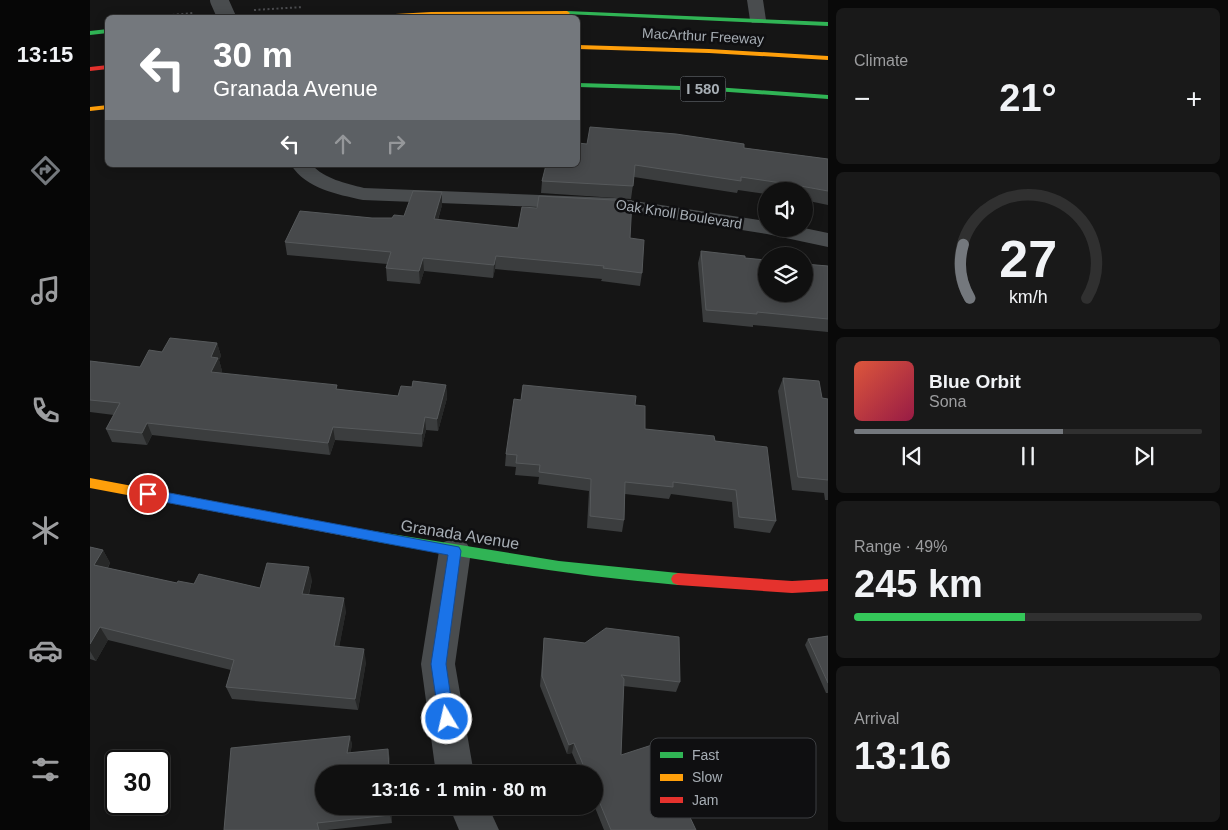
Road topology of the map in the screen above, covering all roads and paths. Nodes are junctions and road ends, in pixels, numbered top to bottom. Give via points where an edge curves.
1 (219, 0) edge
2 (755, 0) edge
3 (196, 13) dead end
4 (174, 15) edge
5 (226, 15) edge
6 (405, 15) edge
7 (758, 20) junction
8 (828, 24) edge
9 (105, 31) edge
10 (90, 33) edge
11 (580, 47) edge
12 (828, 58) edge
13 (105, 67) edge
14 (90, 69) edge
15 (580, 85) edge
16 (828, 97) edge
17 (105, 107) edge
18 (90, 109) edge
19 (303, 167) edge
20 (758, 227) edge
21 (813, 237) edge
22 (828, 240) edge
23 (90, 483) edge
24 (455, 551) junction
25 (828, 585) edge
26 (454, 765) edge
27 (472, 815) edge
28 (479, 830) edge

1 - 5 street, bridge
2 - 7 street
3 - 4 path
6 - 7 main road via 578,13
7 - 8 main road
9 - 10 main road
11 - 12 main road, MacArthur Freeway
13 - 14 main road
15 - 16 main road, I 580 via 714,89
17 - 18 main road
19 - 20 street, Oak Knoll Boulevard via 312,177 332,186 363,194 615,204
21 - 22 street
23 - 24 main road, Granada Avenue
24 - 25 main road, Granada Avenue via 626,576 792,587
24 - 26 street via 438,664
27 - 28 street

